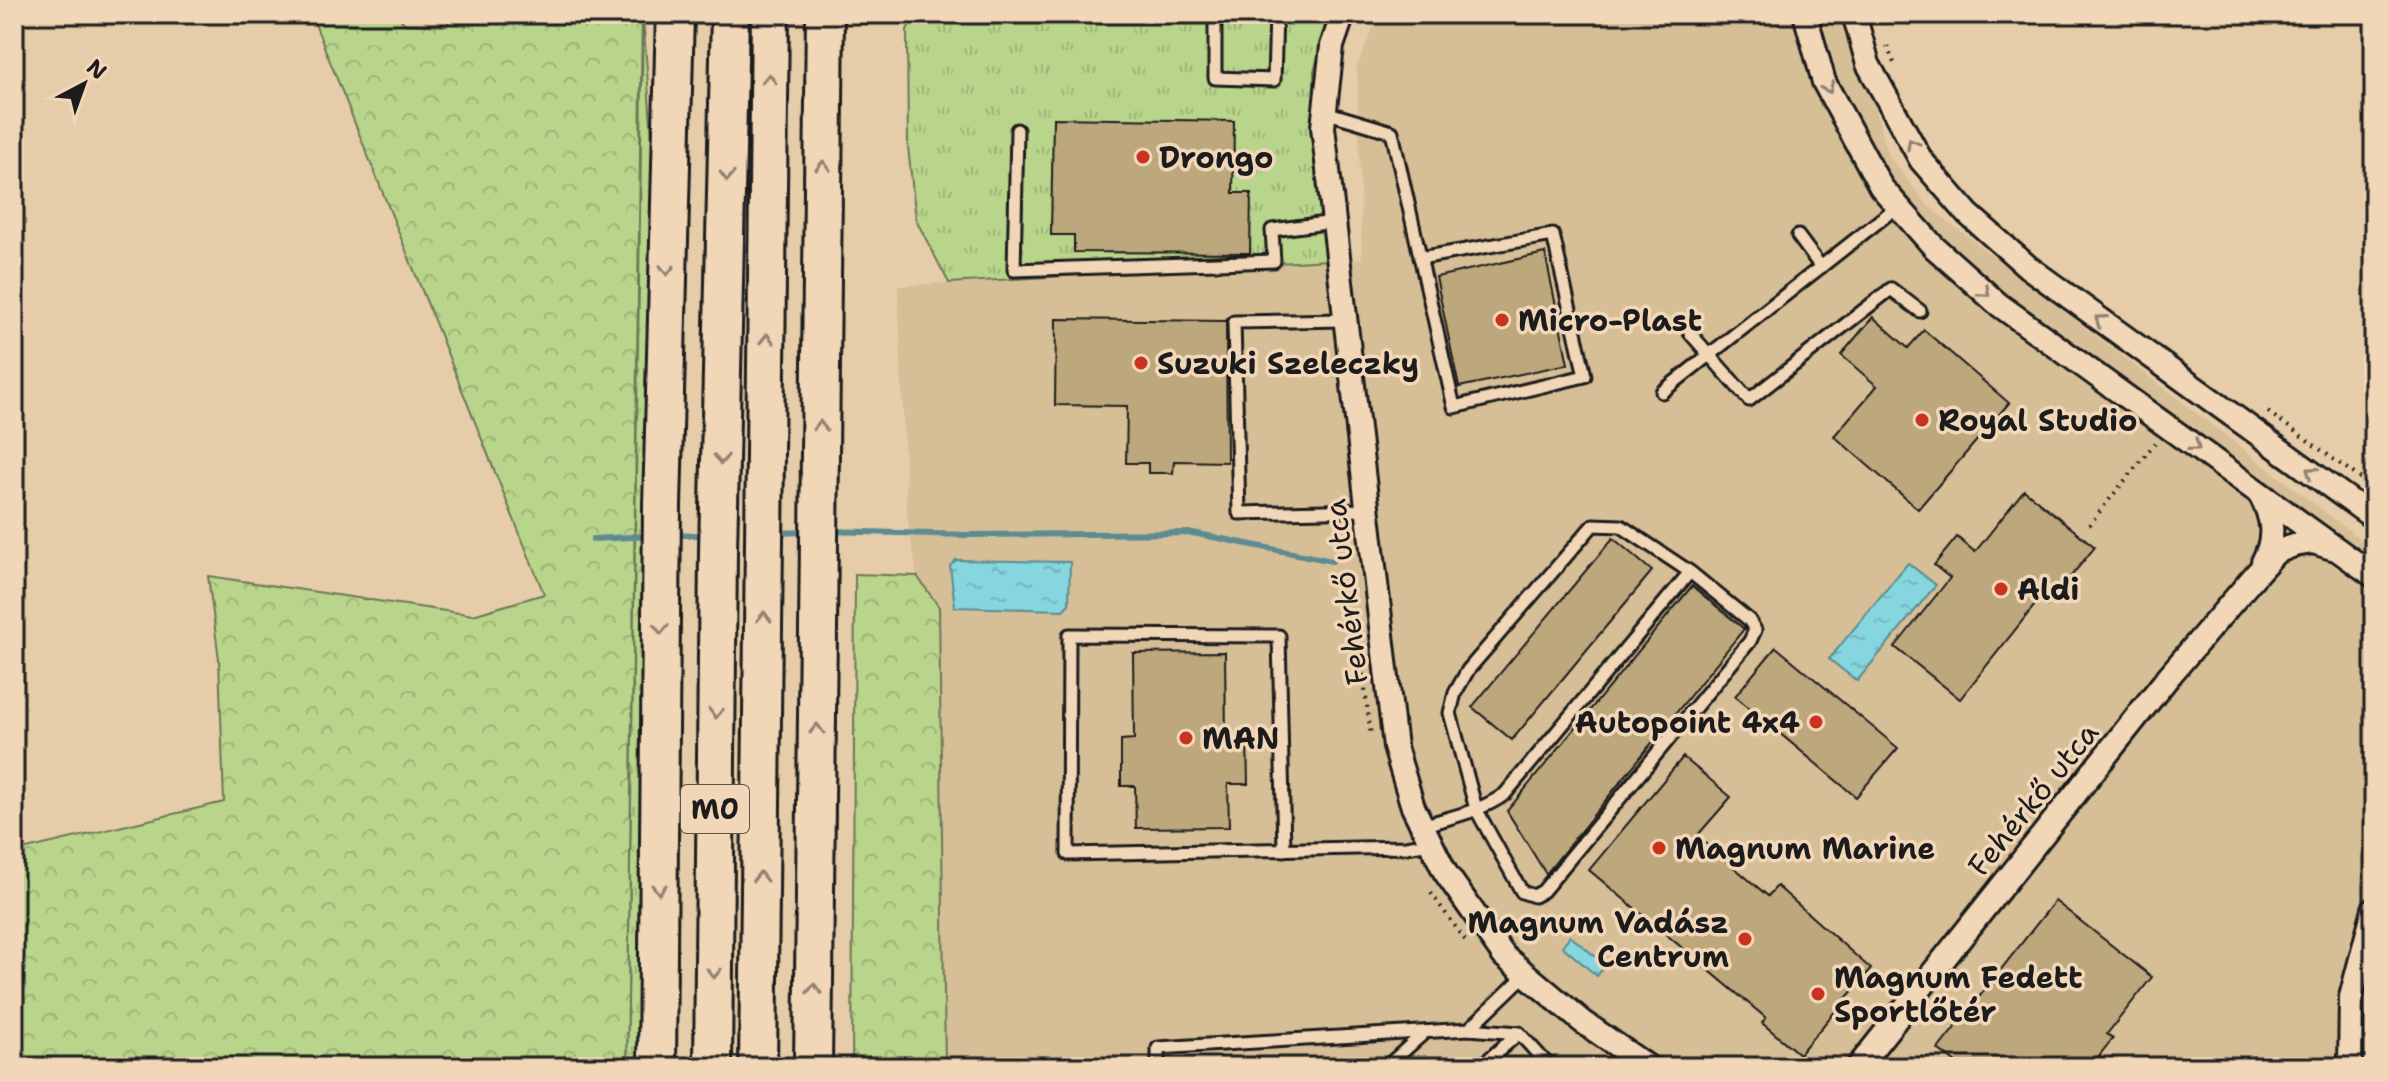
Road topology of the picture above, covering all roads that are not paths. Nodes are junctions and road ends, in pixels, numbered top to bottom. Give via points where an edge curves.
1 (652, 14) edge
2 (675, 14) edge
3 (730, 14) edge
4 (770, 14) edge
5 (825, 14) edge
6 (1215, 14) edge
7 (1276, 14) edge
8 (1343, 14) edge
9 (1805, 14) edge
10 (1854, 14) edge
11 (1325, 112) junction
12 (1017, 130) dead end
13 (669, 136) junction
14 (1898, 206) junction
15 (1334, 222) junction
16 (1798, 236) dead end
17 (1420, 258) junction
18 (1821, 267) junction
19 (1920, 311) dead end
20 (1345, 320) junction
21 (1690, 333) dead end
22 (1709, 355) junction
23 (1662, 392) dead end
24 (2260, 492) junction
25 (1367, 510) junction
26 (2374, 518) edge
27 (2337, 550) junction
28 (1690, 572) junction
29 (2258, 572) junction
30 (2374, 576) edge
31 (1476, 809) junction
32 (1426, 834) junction
33 (1284, 850) junction
34 (2374, 909) edge
35 (1526, 974) junction
36 (1469, 1029) junction
37 (1425, 1032) junction
38 (1519, 1033) junction
39 (657, 1067) edge
40 (713, 1067) edge
41 (758, 1067) edge
42 (813, 1067) edge
43 (1158, 1067) edge
44 (1386, 1067) edge
45 (1480, 1067) edge
46 (1550, 1067) edge
47 (1648, 1067) edge
48 (1858, 1067) edge
49 (2350, 1067) edge

1 - 13 highway
2 - 13 highway
3 -> 40 highway, M0
41 -> 4 highway, M0
42 -> 5 highway
6 - 7 lane via 1215,78 1274,80
8 - 11 street, Fehérkő utca via 1332,46
9 -> 14 street via 1824,82 1881,187
26 -> 10 street via 2028,267 1968,214 1921,160 1868,64
11 - 15 street, Fehérkő utca
11 - 17 lane via 1392,132
12 - 15 lane via 1014,270 1274,261 1272,230
13 -> 39 highway
14 - 18 lane
14 -> 24 street via 1934,247 1998,304
15 - 20 street, Fehérkő utca
16 - 18 lane
17 - 17 lane via 1454,407 1585,376 1553,235
18 - 22 lane
19 - 22 lane via 1891,289 1749,400
20 - 25 street, Fehérkő utca
20 - 25 lane via 1234,322 1239,513
21 - 22 lane
22 - 23 lane
24 - 27 street
24 - 29 street via 2273,532
25 - 32 street, Fehérkő utca via 1395,747
27 - 29 street via 2313,542 2294,545 2276,552
27 - 30 street
28 - 31 lane via 1505,794
28 - 31 lane via 1621,526 1593,525 1468,670 1455,693 1450,713
28 - 31 lane via 1755,630 1543,891 1534,896 1522,892
29 - 48 street, Fehérkő utca
31 - 32 lane
32 - 33 lane via 1406,847
32 - 35 street, Fehérkő utca via 1445,872 1504,956
33 - 33 lane via 1068,854 1069,635 1279,636
34 - 49 street via 2351,997
35 - 36 lane
35 - 47 street, Fehérkő utca
36 - 37 lane
36 - 38 lane
37 - 43 lane via 1158,1048
37 - 44 lane
38 - 45 lane
38 - 46 lane

